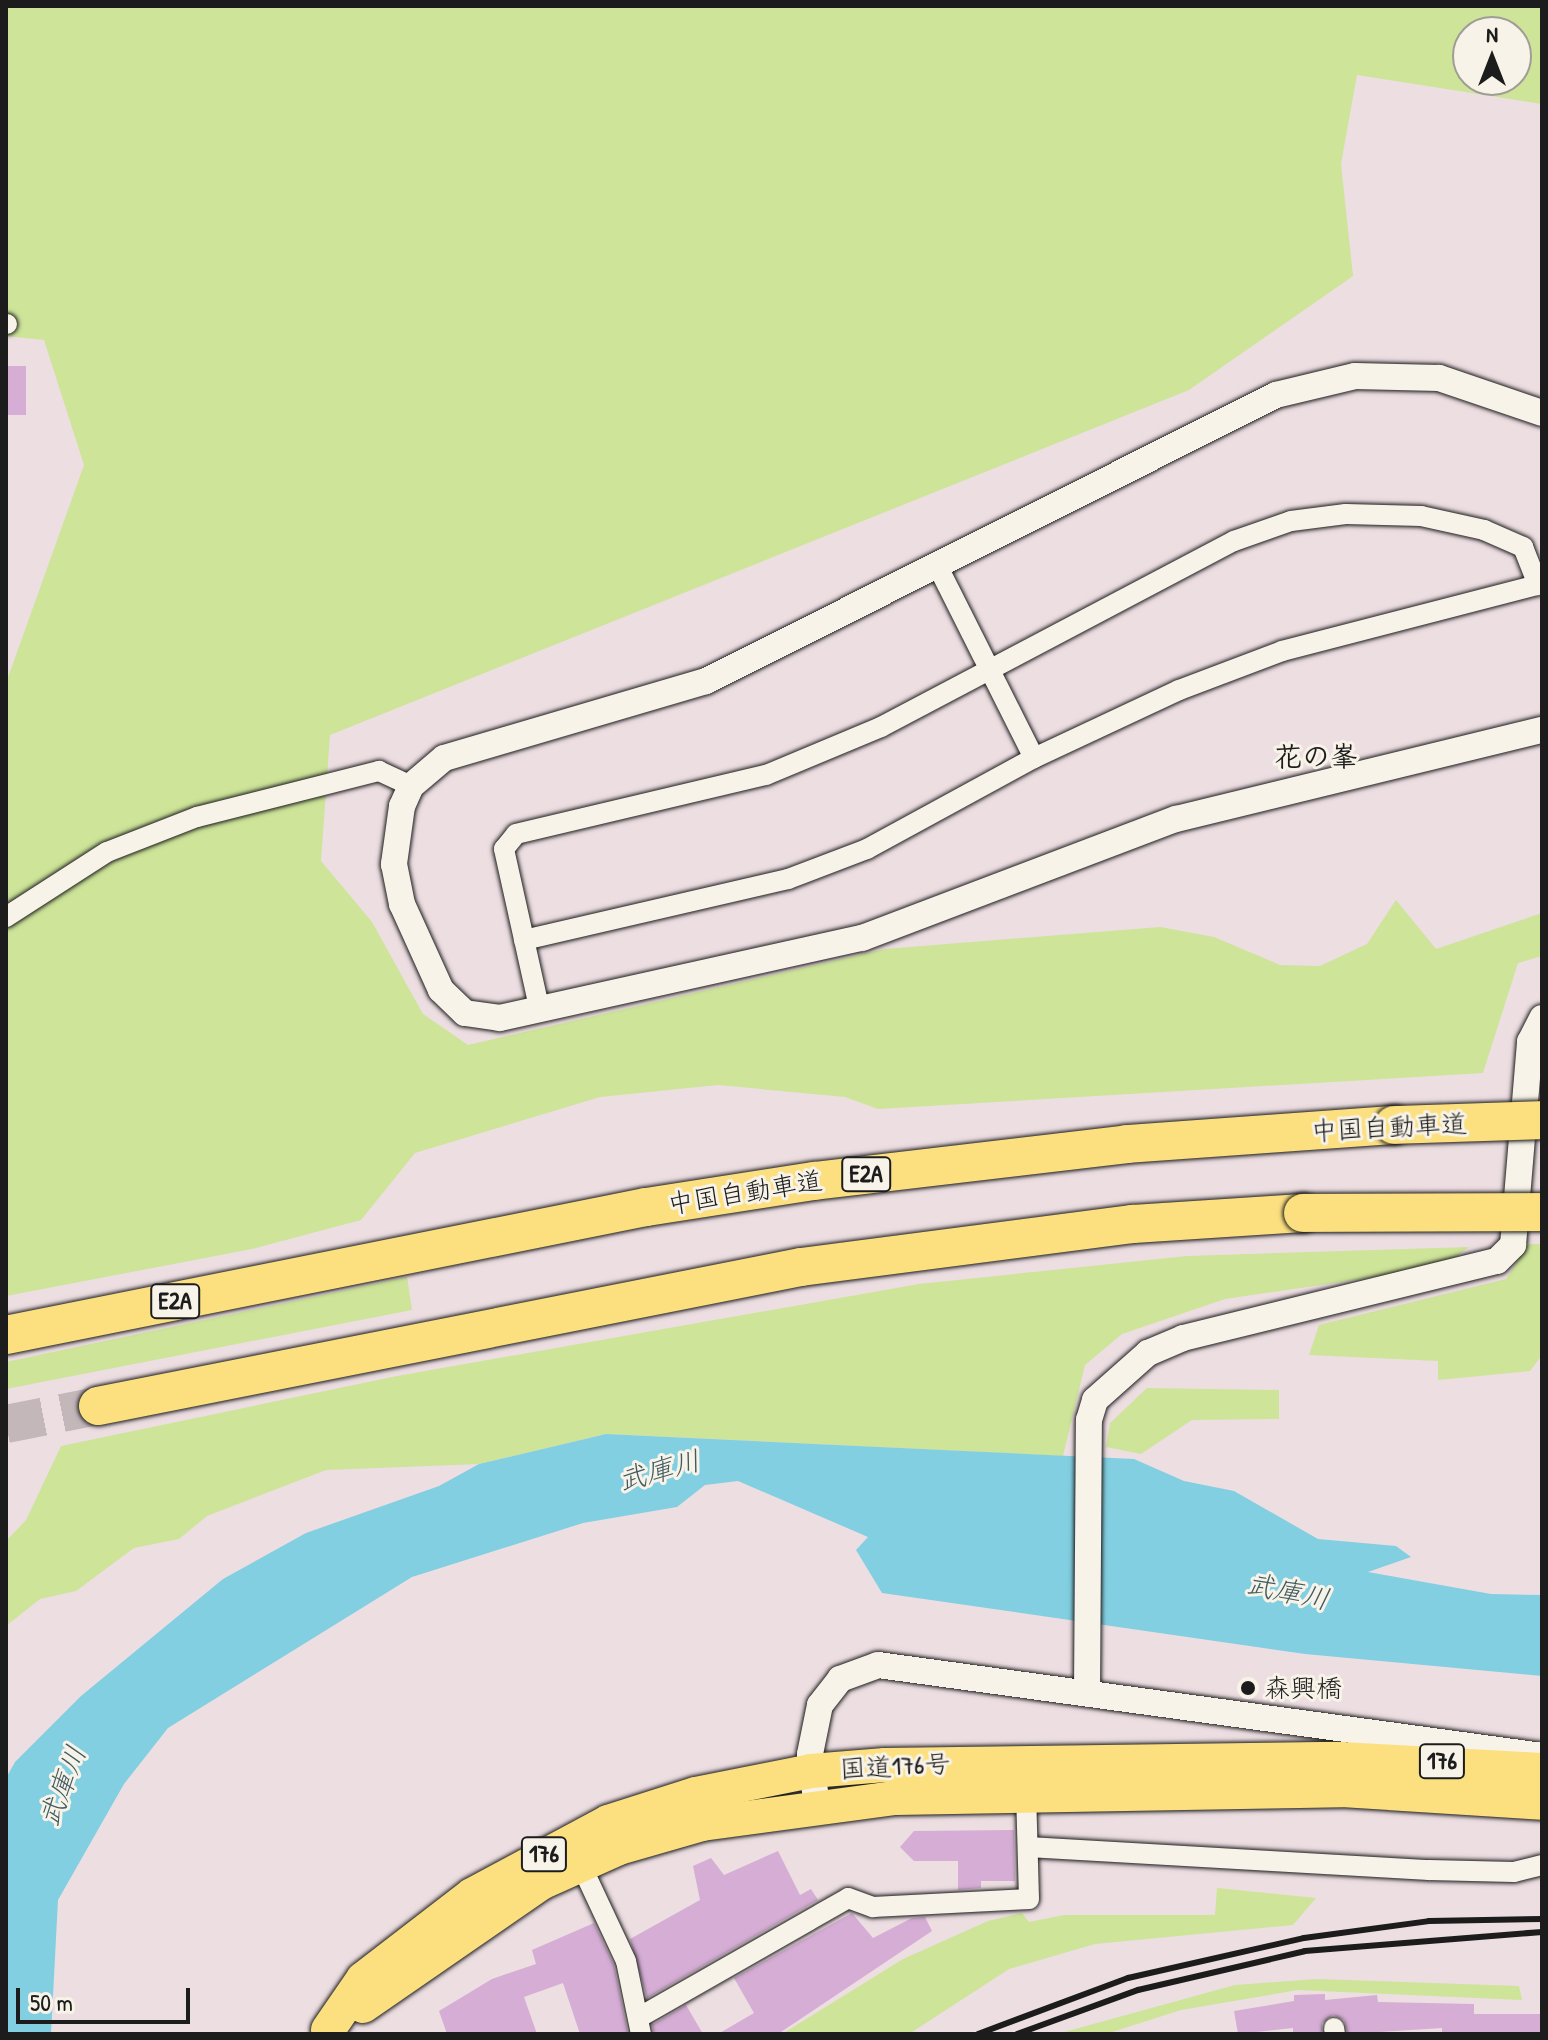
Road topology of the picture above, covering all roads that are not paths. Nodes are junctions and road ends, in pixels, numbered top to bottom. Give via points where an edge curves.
1 (1542, 413) edge
2 (936, 563) junction
3 (1540, 585) edge
4 (989, 669) junction
5 (1542, 730) edge
6 (1034, 758) junction
7 (411, 786) junction
8 (6, 917) edge
9 (524, 940) junction
10 (539, 1007) junction
11 (1542, 1018) edge
12 (1542, 1120) edge
13 (1542, 1212) edge
14 (6, 1335) edge
15 (98, 1406) tunnel mouth
16 (1087, 1692) junction
17 (1542, 1756) edge
18 (1542, 1770) edge
19 (811, 1771) junction
20 (1341, 1774) junction
21 (1026, 1794) junction
22 (1542, 1803) edge
23 (817, 1806) junction
24 (1028, 1847) junction
25 (581, 1865) junction
26 (1542, 1865) edge
27 (639, 2026) edge
28 (326, 2032) edge

1 - 2 street via 1439,378 1355,376 1276,395
2 - 4 street
2 - 7 street via 706,681 444,758
3 - 4 street via 1523,547 1484,530 1421,516 1346,514 1291,521 1234,541
3 - 6 street via 1282,651
4 - 6 street
4 - 9 street via 881,727 766,775 516,834 504,849
5 - 10 street via 1176,819 862,938
6 - 9 street via 867,849 788,879
7 - 8 street via 379,771 197,817 107,852
7 - 10 street via 398,820 394,864 413,932 441,990 465,1013 500,1018
9 - 10 street
11 - 16 street via 1530,1042 1513,1245 1497,1261 1183,1338 1118,1374 1095,1400 1089,1420
12 - 14 highway, 中国自動車道 / E2A, bridge via 1127,1144 829,1179 646,1207
13 - 15 highway, bridge via 1303,1213 977,1242 533,1315
16 - 17 street
16 - 19 street via 937,1669 856,1670 830,1687 820,1705 812,1730
18 - 20 highway, 国道176号 / 176
19 - 20 highway, 国道176号 / 176 via 1068,1760
19 - 23 street
19 - 28 highway, 国道176号 / 176 via 696,1794 608,1822 532,1860 419,1931 363,1979
20 - 21 highway, 国道176号 / 176
20 - 22 highway, 国道176号 / 176
21 - 23 highway, 国道176号 / 176
21 - 24 street
23 - 25 highway, 国道176号 / 176 via 702,1824
24 - 26 street via 1429,1870 1514,1872
24 - 27 street via 1029,1899 873,1907 848,1898
25 - 27 street via 626,1961
25 - 28 highway, 国道176号 / 176 via 469,1929

